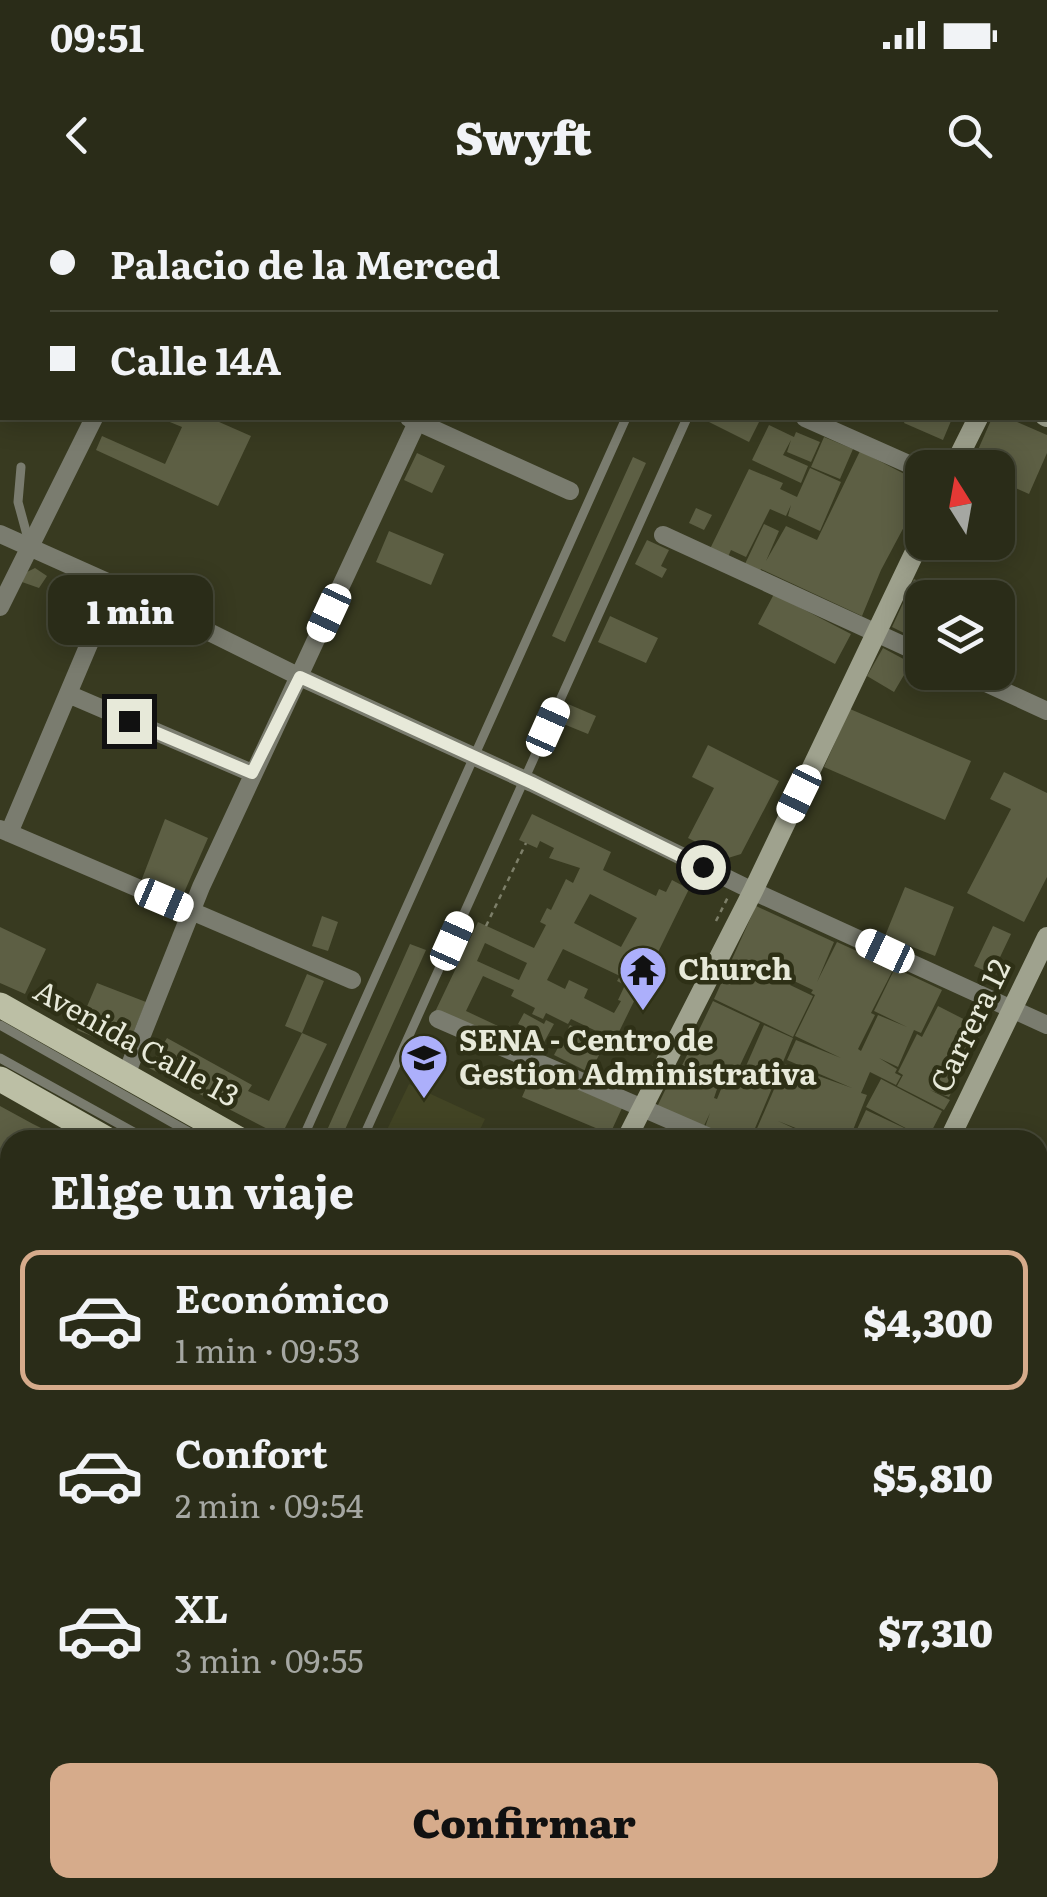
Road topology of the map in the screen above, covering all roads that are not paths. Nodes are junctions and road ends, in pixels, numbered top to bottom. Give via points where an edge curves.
1 (93, 420) edge
2 (415, 420) edge
3 (417, 420) edge
4 (625, 420) edge
5 (686, 420) edge
6 (810, 420) edge
7 (977, 420) edge
8 (962, 450) edge
9 (905, 462) edge
10 (21, 467) dead end
11 (570, 491) dead end
12 (0, 534) edge
13 (663, 535) dead end
14 (31, 548) junction
15 (911, 560) edge
16 (114, 585) junction
17 (0, 606) edge
18 (876, 633) junction
19 (905, 646) edge
20 (300, 677) junction
21 (1001, 690) edge
22 (68, 694) junction
23 (1047, 711) edge
24 (476, 757) junction
25 (252, 773) junction
26 (524, 779) junction
27 (4, 831) edge
28 (753, 891) junction
29 (190, 911) junction
30 (1047, 937) edge
31 (352, 980) dead end
32 (0, 1005) edge
33 (1013, 1010) junction
34 (438, 1019) dead end
35 (0, 1025) edge
36 (1047, 1025) edge
37 (0, 1058) edge
38 (126, 1075) junction
39 (0, 1080) edge
40 (643, 1107) junction
41 (84, 1130) edge
42 (130, 1130) edge
43 (185, 1130) edge
44 (222, 1130) edge
45 (307, 1130) edge
46 (366, 1130) edge
47 (631, 1130) edge
48 (694, 1130) edge
49 (954, 1130) edge

1 - 14 street
2 - 20 street
3 - 11 street
4 - 24 lane
5 - 26 lane
6 - 9 street
7 - 8 street
10 - 14 lane via 18,502
12 - 14 street
13 - 18 street
14 - 16 street
14 - 17 street
15 - 18 street
16 - 20 street
16 - 22 street
18 - 19 street
18 - 28 street
20 - 24 street
20 - 25 street
21 - 23 street
22 - 25 street
22 - 27 street
24 - 26 street
24 - 45 lane
25 - 29 street
26 - 28 street
26 - 46 lane
27 - 29 street
28 - 33 street
28 - 40 street
29 - 31 street
29 - 38 street
30 - 33 street, Carrera 12
32 - 38 main road, Avenida Calle 13
33 - 36 street
33 - 49 street, Carrera 12
34 - 40 street
35 - 43 lane
37 - 42 lane
38 - 44 main road, Avenida Calle 13
39 - 41 main road
40 - 47 street
40 - 48 street

